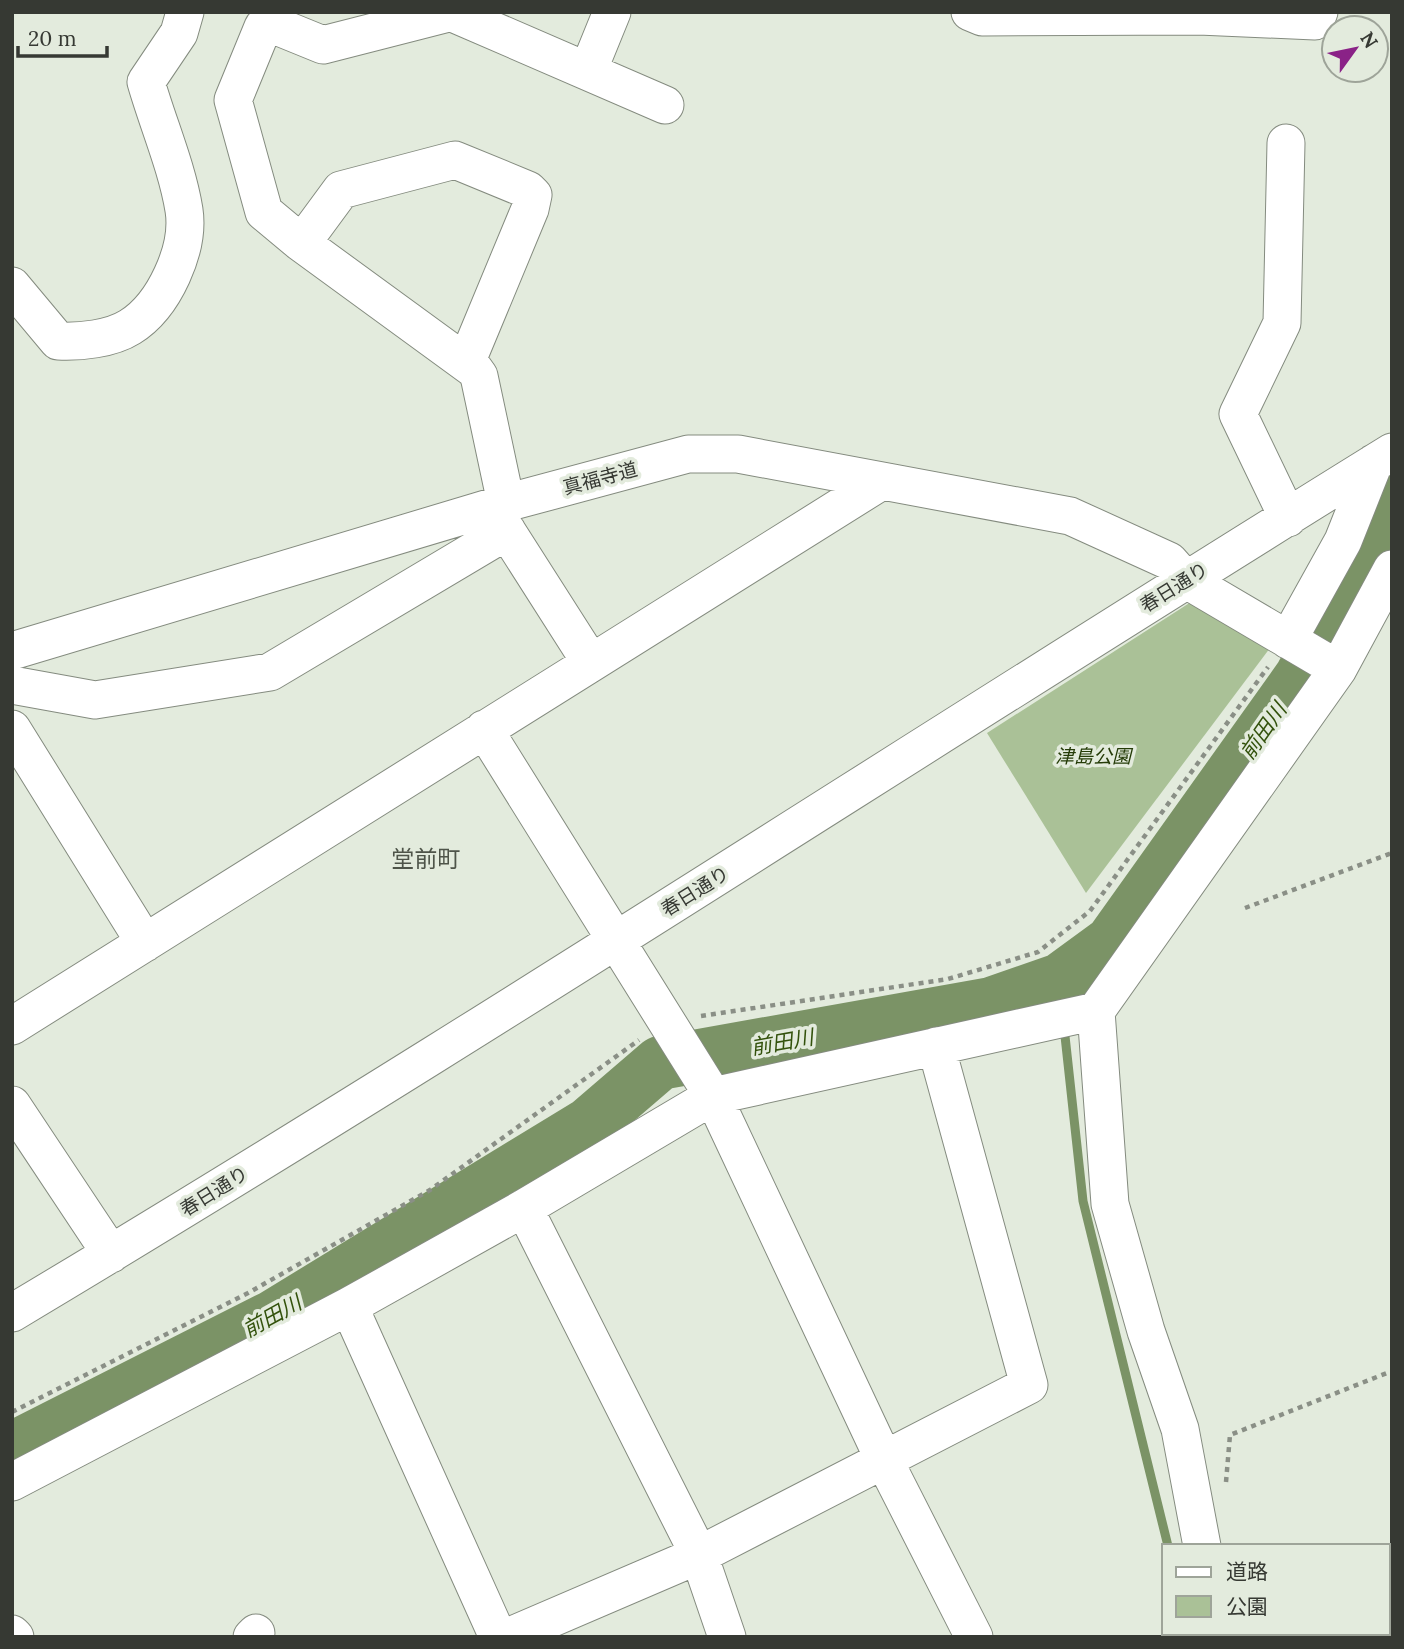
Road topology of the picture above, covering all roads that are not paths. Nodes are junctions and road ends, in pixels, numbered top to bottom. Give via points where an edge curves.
1 (185, 12) edge
2 (612, 12) edge
3 (970, 12) edge
4 (1319, 12) edge
5 (455, 13) edge
6 (1025, 14) edge
7 (1198, 14) edge
8 (588, 71) junction
9 (665, 105) dead end
10 (1286, 143) dead end
11 (302, 243) junction
12 (12, 286) edge
13 (466, 363) junction
14 (1383, 457) edge
15 (880, 482) junction
16 (501, 514) junction
17 (1289, 517) junction
18 (1392, 569) edge
19 (1185, 579) junction
20 (1288, 640) junction
21 (12, 651) edge
22 (591, 663) junction
23 (1338, 669) junction
24 (12, 685) edge
25 (12, 729) edge
26 (484, 729) junction
27 (615, 942) junction
28 (145, 943) junction
29 (1096, 1011) junction
30 (12, 1026) edge
31 (936, 1046) junction
32 (713, 1096) junction
33 (12, 1105) edge
34 (524, 1208) junction
35 (111, 1254) junction
36 (349, 1306) junction
37 (12, 1313) edge
38 (885, 1462) junction
39 (12, 1482) edge
40 (1202, 1544) edge
41 (699, 1555) junction
42 (498, 1637) edge
43 (508, 1637) edge
44 (727, 1637) edge
45 (974, 1637) edge

1 - 12 street via 179,33 146,82 184,212 179,263 157,301 130,327 81,342 58,341
2 - 8 street
3 - 6 street via 982,17
4 - 7 street via 1315,21
5 - 8 street
5 - 11 street via 323,46 269,23 263,27 233,100 234,111 264,212
6 - 7 street
8 - 9 street
10 - 17 street via 1282,323 1238,414
11 - 13 street
11 - 13 street via 341,190 455,160 528,190 533,195 530,209
13 - 16 street via 479,376
14 - 17 street, 春日通り
14 - 20 street
15 - 16 street, 真福寺道 via 708,452 688,454
15 - 19 street, 真福寺道 via 1070,516 1169,561
15 - 22 street
16 - 21 street, 真福寺道
16 - 22 street
16 - 24 street via 270,672 95,700
17 - 19 street, 春日通り
18 - 23 street
19 - 20 street, 真福寺道
19 - 27 street, 春日通り
20 - 23 street, 真福寺道
22 - 26 street
23 - 29 street
25 - 28 street
26 - 27 street
26 - 28 street
27 - 32 street
27 - 35 street, 春日通り
28 - 30 street
29 - 31 street
29 - 40 street via 1110,1204 1180,1429
31 - 32 street
31 - 38 street via 1029,1385
32 - 34 street
32 - 38 street
33 - 35 street
34 - 36 street
34 - 41 street
35 - 37 street, 春日通り
36 - 39 street
36 - 42 street
38 - 41 street
38 - 45 street
41 - 43 street
41 - 44 street

